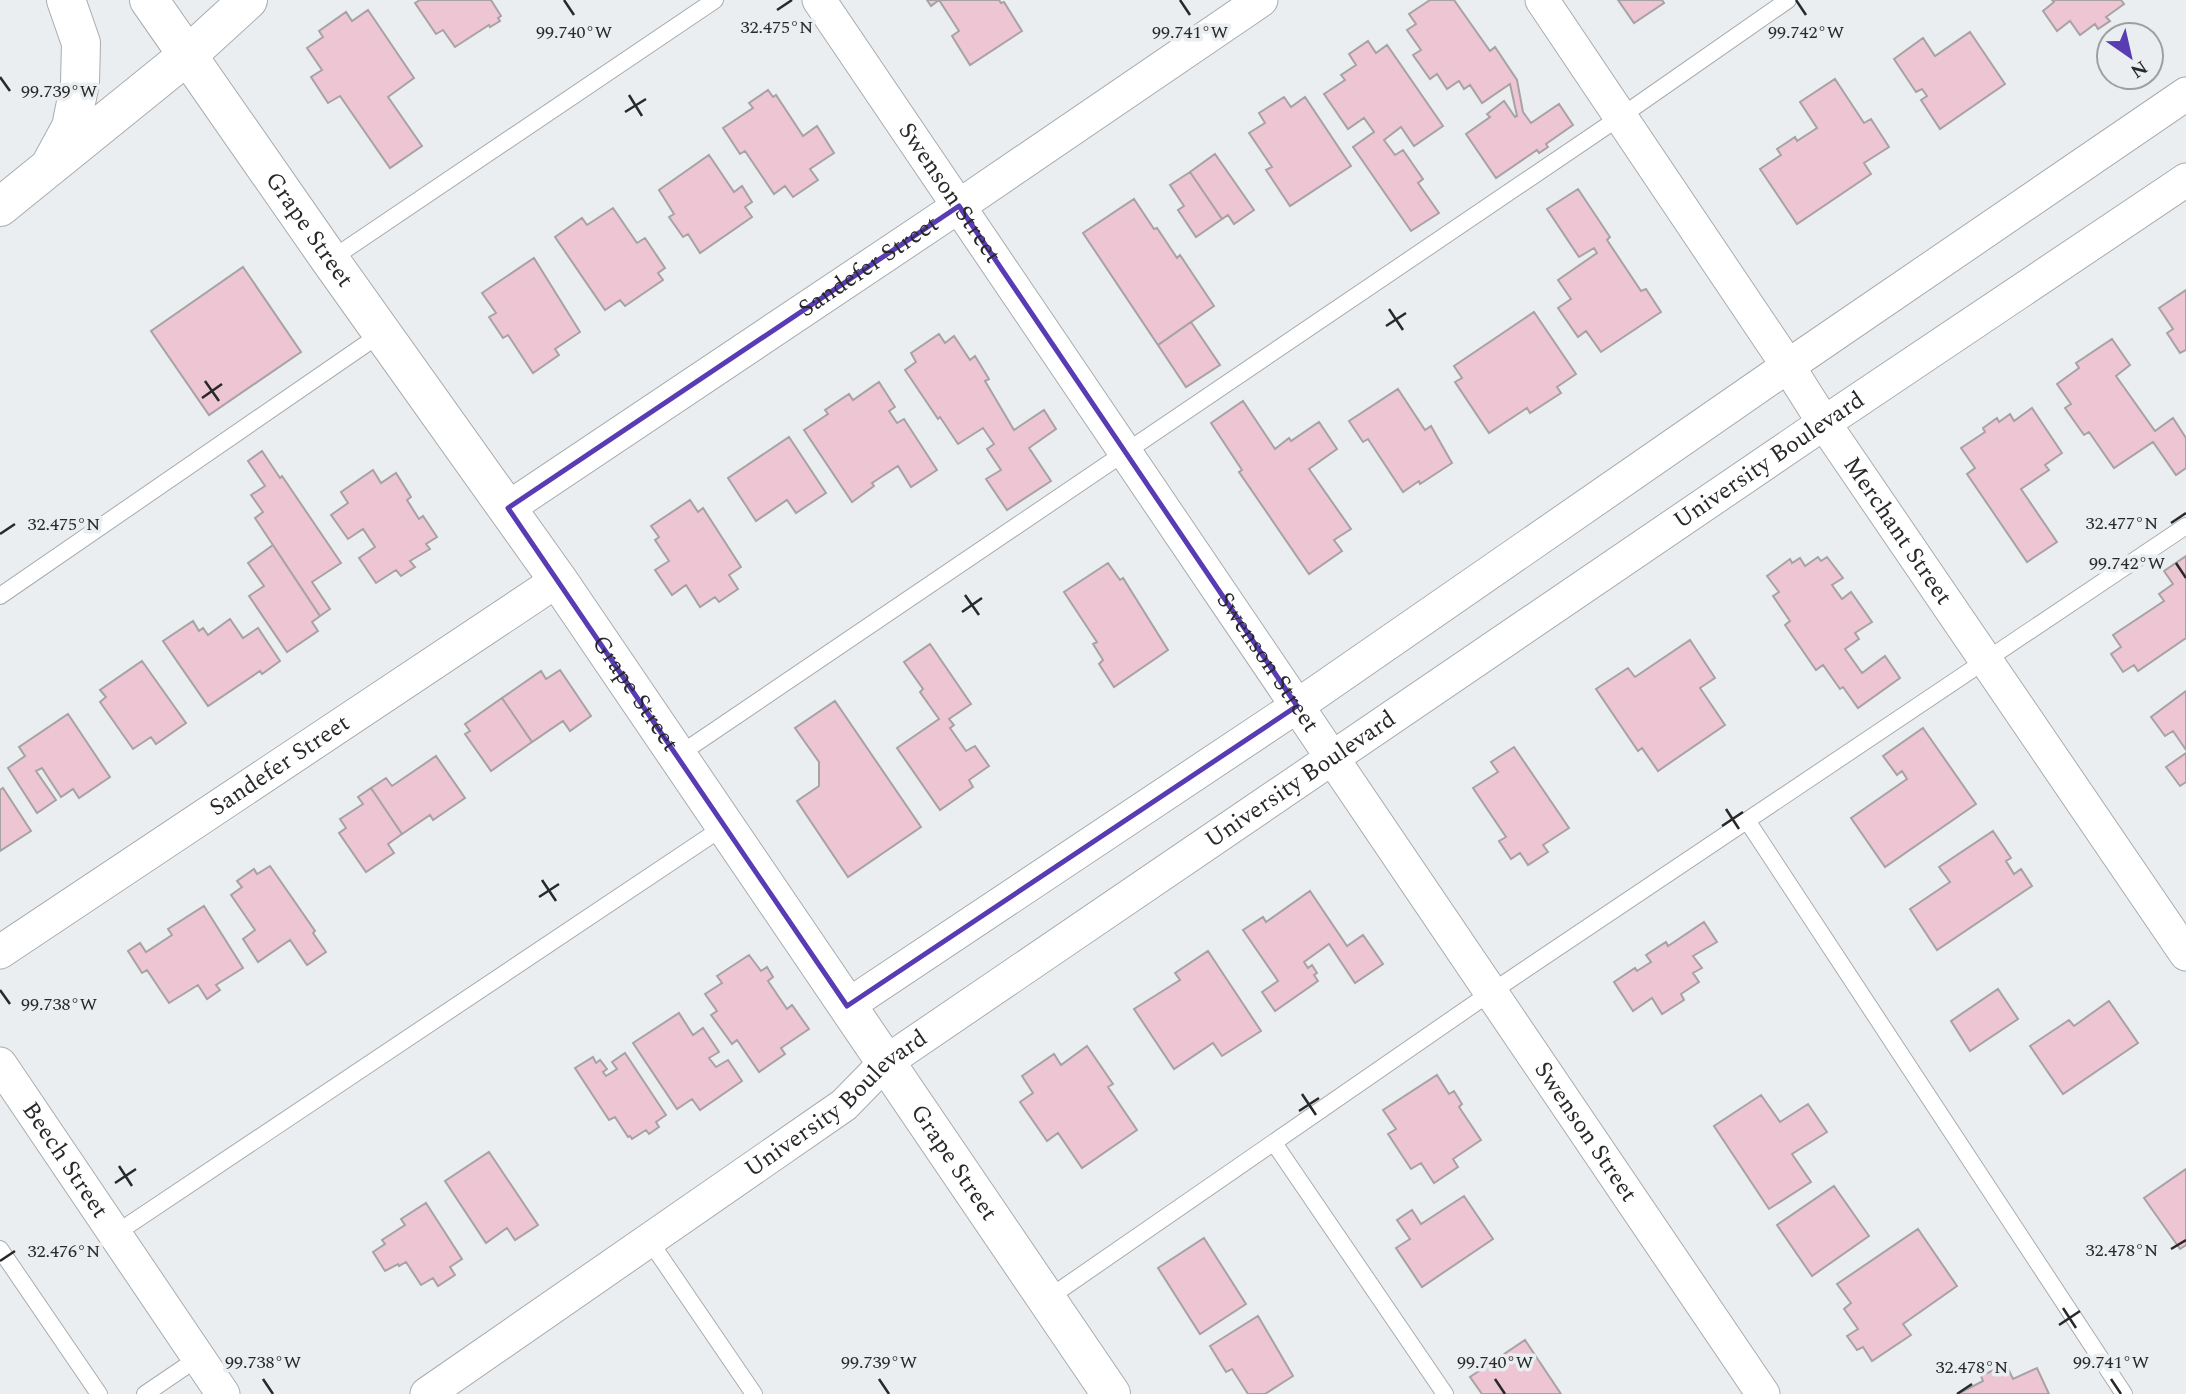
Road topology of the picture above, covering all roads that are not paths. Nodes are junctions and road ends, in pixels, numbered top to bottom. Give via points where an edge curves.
1 (66, 0) edge
2 (149, 0) edge
3 (248, 0) edge
4 (715, 0) edge
5 (819, 0) edge
6 (1261, 0) edge
7 (1542, 0) edge
8 (1788, 0) edge
9 (189, 54) junction
10 (2186, 94) edge
11 (1620, 117) junction
12 (48, 169) junction
13 (2186, 180) edge
14 (959, 206) junction
15 (0, 207) edge
16 (330, 260) junction
17 (382, 333) junction
18 (1788, 366) junction
19 (1824, 423) junction
20 (1124, 451) junction
21 (508, 508) junction
22 (2186, 526) edge
23 (558, 580) junction
24 (0, 596) edge
25 (1987, 662) junction
26 (1297, 706) junction
27 (677, 756) junction
28 (1331, 758) junction
29 (1748, 822) junction
30 (725, 826) junction
31 (0, 952) edge
32 (2186, 954) edge
33 (1490, 993) junction
34 (847, 1006) junction
35 (886, 1062) junction
36 (0, 1064) edge
37 (1274, 1143) junction
38 (115, 1234) junction
39 (649, 1240) junction
40 (0, 1250) edge
41 (1047, 1299) junction
42 (198, 1357) junction
43 (99, 1394) edge
44 (145, 1394) edge
45 (223, 1394) edge
46 (428, 1394) edge
47 (754, 1394) edge
48 (1111, 1394) edge
49 (1445, 1394) edge
50 (1763, 1394) edge
51 (2124, 1394) edge

1 - 12 street via 81,43 80,83 71,127
2 - 9 street, Grape Street
3 - 9 street
4 - 16 lane
5 - 14 street, Swenson Street
6 - 14 street, Sandefer Street
7 - 11 street, Merchant Street
8 - 11 lane
9 - 12 street
9 - 16 street, Grape Street
10 - 18 street
11 - 18 street, Merchant Street
11 - 20 lane
12 - 15 street
13 - 19 street, University Boulevard
14 - 20 street, Swenson Street
14 - 21 street, Sandefer Street
16 - 17 street, Grape Street
17 - 21 street, Grape Street
17 - 24 lane
18 - 19 street, Merchant Street
18 - 26 street
19 - 25 street, Merchant Street
19 - 28 street, University Boulevard
20 - 26 street, Swenson Street
20 - 27 lane
21 - 23 street, Grape Street
22 - 25 lane
23 - 27 street, Grape Street
23 - 31 street, Sandefer Street
25 - 29 lane
25 - 32 street, Merchant Street
26 - 28 street, Swenson Street
26 - 34 street
27 - 30 street, Grape Street
28 - 33 street, Swenson Street
28 - 35 street, University Boulevard
29 - 33 lane
29 - 51 lane
30 - 34 street, Grape Street
30 - 38 lane
33 - 37 lane
33 - 50 street, Swenson Street
34 - 35 street, Grape Street
35 - 39 street, University Boulevard via 844,1105
35 - 41 street, Grape Street
36 - 38 street, Beech Street
37 - 41 lane
37 - 49 lane
38 - 42 street, Beech Street
39 - 46 street, University Boulevard
39 - 47 lane
40 - 43 lane
41 - 48 street, Grape Street
42 - 44 lane
42 - 45 street, Beech Street

